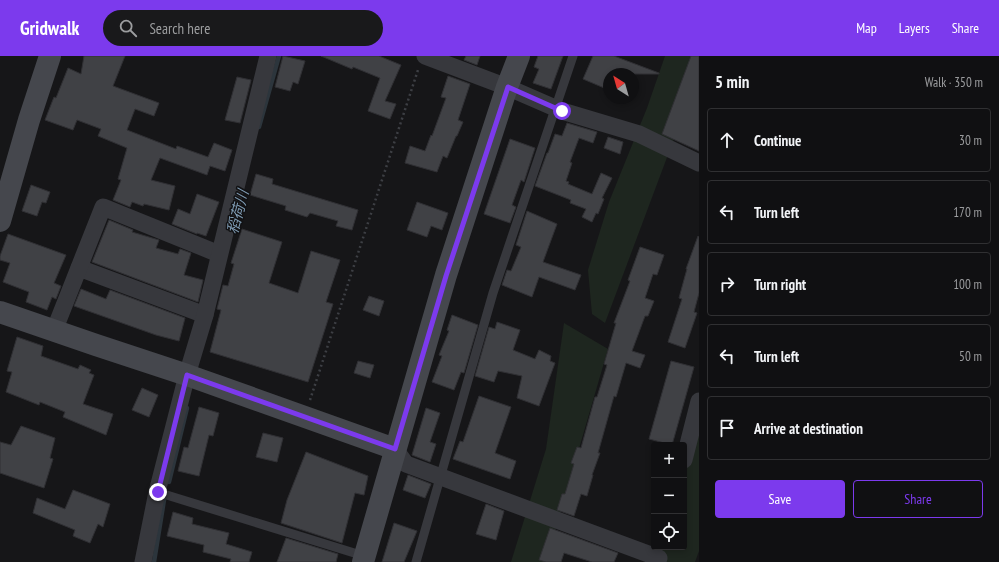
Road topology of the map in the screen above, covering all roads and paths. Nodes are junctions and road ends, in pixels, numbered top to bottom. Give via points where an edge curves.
1 (50, 56) edge
2 (268, 56) edge
3 (519, 56) edge
4 (573, 56) edge
5 (423, 60) edge
6 (508, 87) junction
7 (556, 108) junction
8 (699, 163) edge
9 (0, 220) edge
10 (219, 254) junction
11 (79, 268) junction
12 (0, 312) edge
13 (205, 314) junction
14 (54, 330) junction
15 (187, 375) junction
16 (699, 401) edge
17 (305, 417) junction
18 (687, 448) edge
19 (395, 449) junction
20 (441, 477) junction
21 (158, 492) junction
22 (660, 556) edge
23 (364, 559) edge
24 (143, 562) edge
25 (416, 562) edge

1 - 9 street
2 - 10 street
3 - 6 street
4 - 7 lane
5 - 6 street
5 - 17 path
6 - 7 street
6 - 19 street via 446,276
7 - 8 street via 638,134
7 - 20 lane via 493,293
10 - 11 street via 103,208
10 - 13 street
11 - 13 street
11 - 14 street
12 - 14 street
13 - 15 street
14 - 15 street
15 - 17 street
15 - 21 street
16 - 18 street
17 - 19 street
19 - 20 street via 406,464
19 - 23 street
20 - 22 street
20 - 25 lane
21 - 23 lane
21 - 24 street

